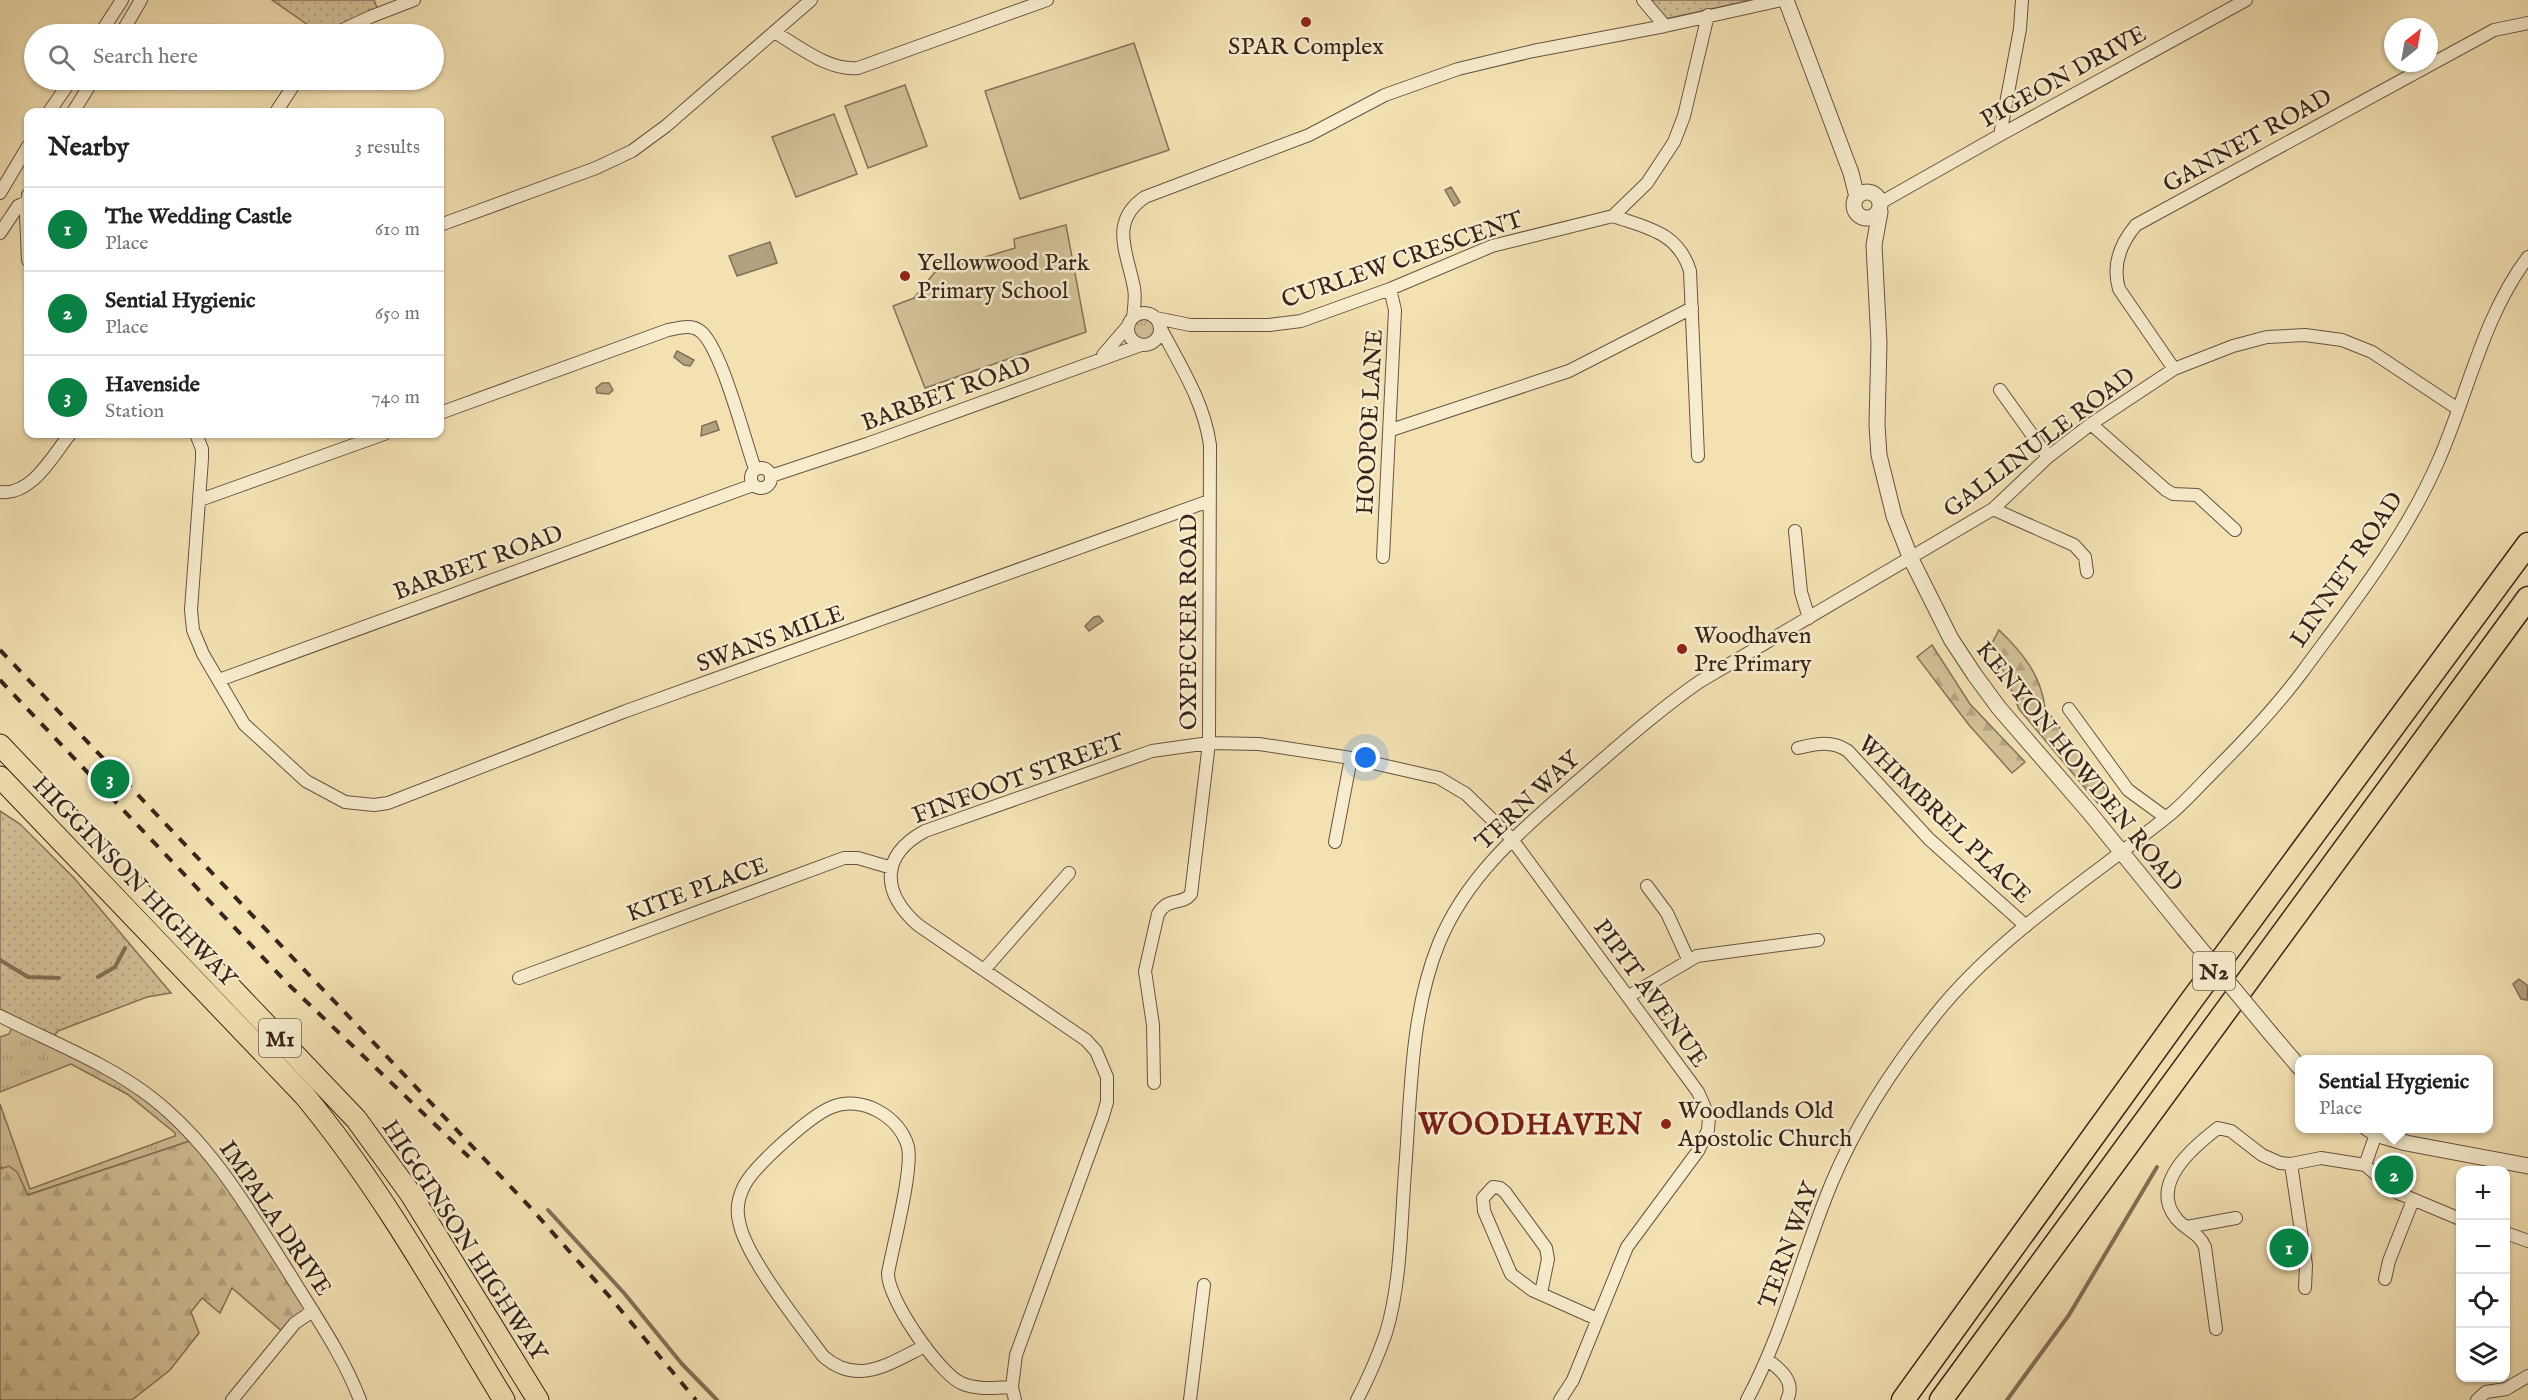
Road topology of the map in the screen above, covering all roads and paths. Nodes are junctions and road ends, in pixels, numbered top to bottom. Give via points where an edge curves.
1 (122, 0) edge
2 (141, 0) edge
3 (414, 0) edge
4 (812, 0) edge
5 (1047, 0) edge
6 (1642, 0) edge
7 (1784, 0) edge
8 (2022, 0) edge
9 (2246, 0) edge
10 (1708, 15) junction
11 (2528, 23) edge
12 (106, 24) edge
13 (126, 24) edge
14 (355, 24) edge
15 (1665, 26) junction
16 (774, 32) junction
17 (64, 90) edge
18 (87, 90) edge
19 (290, 90) edge
20 (53, 108) edge
21 (76, 108) edge
22 (279, 108) edge
23 (2000, 135) junction
24 (24, 153) edge
25 (1851, 173) junction
26 (0, 193) edge
27 (1857, 197) junction
28 (1877, 201) junction
29 (24, 202) edge
30 (1613, 216) junction
31 (1862, 217) junction
32 (444, 224) edge
33 (0, 232) edge
34 (1874, 245) junction
35 (2528, 257) edge
36 (1390, 289) junction
37 (1135, 292) junction
38 (1692, 308) junction
39 (1131, 322) junction
40 (1190, 325) junction
41 (1158, 329) junction
42 (1141, 345) junction
43 (1100, 358) junction
44 (2174, 369) junction
45 (2000, 390) dead end
46 (2458, 409) junction
47 (444, 412) edge
48 (2091, 424) junction
49 (1391, 430) junction
50 (67, 438) edge
51 (198, 438) edge
52 (373, 438) edge
53 (1698, 456) dead end
54 (2048, 457) junction
55 (755, 469) junction
56 (771, 476) junction
57 (753, 485) junction
58 (0, 492) edge
59 (200, 500) junction
60 (1209, 501) junction
61 (1993, 509) junction
62 (2235, 530) dead end
63 (1795, 531) dead end
64 (2528, 544) edge
65 (1383, 557) dead end
66 (1911, 559) junction
67 (2087, 572) dead end
68 (2528, 598) edge
69 (1809, 618) junction
70 (219, 680) junction
71 (2069, 709) dead end
72 (1209, 743) junction
73 (0, 745) edge
74 (1798, 748) dead end
75 (1351, 758) junction
76 (0, 777) edge
77 (0, 788) edge
78 (37, 816) junction
79 (2165, 817) junction
80 (1511, 838) junction
81 (1335, 842) dead end
82 (2122, 852) junction
83 (892, 867) junction
84 (1069, 873) dead end
85 (1647, 886) dead end
86 (2026, 926) junction
87 (1818, 939) dead end
88 (1688, 959) junction
89 (984, 970) junction
90 (519, 978) dead end
91 (1629, 996) junction
92 (0, 1016) edge
93 (2295, 1062) edge
94 (1154, 1083) dead end
95 (2372, 1133) edge
96 (2378, 1133) edge
97 (2291, 1164) junction
98 (2365, 1165) junction
99 (2528, 1166) edge
100 (2413, 1200) junction
101 (2456, 1217) edge
102 (2236, 1218) dead end
103 (2187, 1227) junction
104 (2510, 1235) edge
105 (2528, 1241) edge
106 (2385, 1279) dead end
107 (1204, 1285) dead end
108 (2305, 1288) dead end
109 (1541, 1293) junction
110 (313, 1311) junction
111 (1597, 1319) junction
112 (2216, 1329) dead end
113 (926, 1346) junction
114 (1768, 1360) junction
115 (2528, 1376) edge
116 (1012, 1386) junction
117 (2503, 1395) edge
118 (232, 1400) edge
119 (360, 1400) edge
120 (504, 1400) edge
121 (538, 1400) edge
122 (1015, 1400) edge
123 (1190, 1400) edge
124 (1357, 1400) edge
125 (1560, 1400) edge
126 (1747, 1400) edge
127 (1787, 1400) edge
128 (1903, 1400) edge
129 (1941, 1400) edge
130 (2477, 1400) edge

1 - 12 street
2 - 13 street
3 - 14 street
4 - 16 street
5 - 16 street via 858,68 831,65
6 - 15 street
7 - 10 street
7 - 25 street
8 - 23 street
9 - 23 street, PIGEON DRIVE
10 - 15 street
10 - 30 street via 1674,142 1647,183
11 - 44 street, GANNET ROAD via 2494,30 2136,225 2118,255 2119,290
15 - 37 street via 1458,69 1385,94 1309,135 1162,189 1134,204 1124,222 1122,233
16 - 32 street via 632,151
17 - 20 street
18 - 21 street
19 - 22 street
23 - 28 street, PIGEON DRIVE
24 - 26 street
25 - 27 street
25 - 28 street
27 - 28 street via 1864,192
27 - 31 street via 1856,210
28 - 31 street via 1871,218
28 - 34 street, KENYON HOWDEN ROAD
29 - 33 street
30 - 36 street, CURLEW CRESCENT via 1492,246
30 - 38 street via 1658,232 1681,249 1690,271
31 - 34 street, KENYON HOWDEN ROAD
34 - 66 street, KENYON HOWDEN ROAD via 1879,455 1894,516
35 - 46 street, LINNET ROAD via 2495,310
36 - 40 street, CURLEW CRESCENT via 1301,321
36 - 49 street, HOOPOE LANE via 1395,310
37 - 39 street
37 - 41 street
38 - 49 street via 1569,371
38 - 53 street
39 - 41 street via 1142,313
39 - 42 street via 1130,336
39 - 43 street, BARBET ROAD
40 - 41 street, CURLEW CRESCENT
40 - 41 street, CURLEW CRESCENT
41 - 42 street, BARBET ROAD
41 - 60 street, OXPECKER ROAD via 1198,400 1207,426
42 - 43 street, BARBET ROAD
43 - 56 street, BARBET ROAD
44 - 46 street, GALLINULE ROAD via 2267,337 2305,335 2342,340 2372,352
44 - 48 street, GALLINULE ROAD
45 - 54 street
46 - 79 street, LINNET ROAD via 2437,464 2403,531 2308,664 2250,734
47 - 55 street via 669,330 692,327 702,332 717,355
48 - 54 street, GALLINULE ROAD
48 - 62 street via 2166,489 2173,494 2197,495
49 - 65 street, HOOPOE LANE
50 - 58 street via 28,484
51 - 59 street via 202,449
52 - 59 street
54 - 61 street, GALLINULE ROAD
55 - 56 street via 765,469
55 - 57 street via 750,478
56 - 57 street via 766,487
57 - 70 street, BARBET ROAD
59 - 70 street via 191,622 202,654
60 - 70 street, SWANS MILE via 626,711 387,803 345,802 306,781 244,724
60 - 72 street, OXPECKER ROAD
61 - 66 street, GALLINULE ROAD
61 - 67 street via 2074,545 2085,557
63 - 69 street via 1801,592
64 - 128 highway, N2
66 - 69 street, TERN WAY
66 - 82 street, KENYON HOWDEN ROAD via 1951,639 1974,674
68 - 129 highway, N2
69 - 80 street, TERN WAY via 1667,704
71 - 79 street via 2128,790
72 - 75 street, FINFOOT STREET via 1259,744
72 - 83 street, FINFOOT STREET via 1152,752 925,831 900,850
72 - 94 street, OXPECKER ROAD via 1191,894 1161,908 1145,971 1153,1025
73 - 121 highway, HIGGINSON HIGHWAY / M1 via 356,1119 410,1193
74 - 86 street, WHIMBREL PLACE via 1820,743 1848,751 1924,833
75 - 80 street, FINFOOT STREET via 1452,784
75 - 81 street
76 - 78 highway, HIGGINSON HIGHWAY / M1
77 - 78 highway
78 - 120 highway, HIGGINSON HIGHWAY / M1 via 332,1128
79 - 82 street, LINNET ROAD
80 - 91 street, PIPIT AVENUE
80 - 124 street, TERN WAY via 1467,891 1439,943 1429,975 1420,1014 1390,1314 1378,1355
82 - 86 street, TERN WAY
82 - 93 street, KENYON HOWDEN ROAD, bridge
83 - 89 street via 891,882 900,909
83 - 90 street, KITE PLACE via 844,858
84 - 89 street
85 - 88 street via 1667,913
86 - 114 street, TERN WAY via 1959,987 1866,1111 1831,1185
87 - 88 street via 1706,953
88 - 91 street
89 - 116 street via 1086,1040 1102,1063 1107,1089 1103,1116 1016,1355
91 - 111 street, PIPIT AVENUE via 1698,1092 1709,1124 1698,1151 1627,1247
92 - 110 street, IMPALA DRIVE via 111,1071 178,1121 234,1186
95 - 98 street
96 - 99 street via 2406,1143
97 - 98 street via 2321,1158
97 - 103 street via 2270,1159 2231,1131 2218,1128 2178,1165 2171,1179 2170,1205 2178,1221
97 - 108 street via 2306,1265
98 - 100 street via 2387,1185
100 - 101 street
100 - 106 street
102 - 103 street
103 - 112 street via 2205,1247
104 - 105 street
107 - 123 street
109 - 109 street via 1518,1281 1506,1266 1484,1211 1483,1197 1493,1187 1505,1192 1546,1248 1548,1259
109 - 111 street
110 - 118 street via 295,1323
110 - 119 street, IMPALA DRIVE via 344,1363
111 - 125 street, PIPIT AVENUE via 1573,1380
113 - 113 street via 892,1294 888,1279 908,1170 908,1146 900,1129 878,1111 858,1104 832,1107 805,1125 748,1178 738,1204 741,1231 775,1288 829,1362 852,1372 869,1371
113 - 116 street via 945,1371 962,1383 989,1388
114 - 126 street, TERN WAY
114 - 127 street via 1789,1383
115 - 117 street
116 - 122 street
117 - 130 street via 2486,1392

